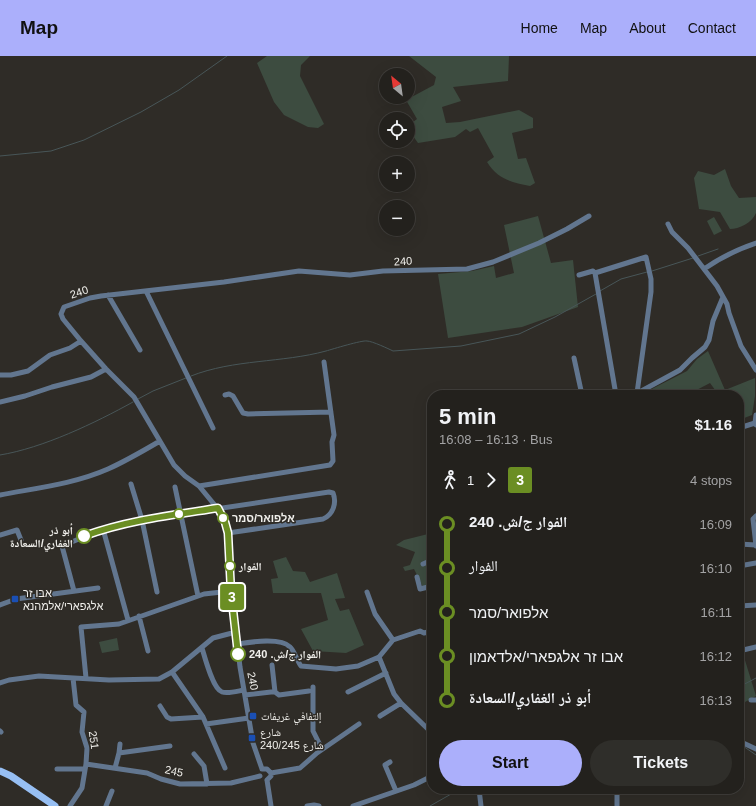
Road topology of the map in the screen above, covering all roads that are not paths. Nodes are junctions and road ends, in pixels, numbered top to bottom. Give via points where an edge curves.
1 (589, 216) dead end
2 (668, 224) dead end
3 (756, 243) edge
4 (704, 269) junction
5 (596, 273) junction
6 (579, 275) dead end
7 (146, 291) junction
8 (108, 295) junction
9 (723, 297) junction
10 (81, 342) junction
11 (140, 350) dead end
12 (574, 358) dead end
13 (324, 362) dead end
14 (106, 369) junction
15 (756, 370) edge
16 (0, 375) edge
17 (581, 390) edge
18 (615, 390) edge
19 (637, 390) edge
20 (643, 390) edge
21 (225, 394) dead end
22 (0, 402) edge
23 (331, 412) junction
24 (756, 415) edge
25 (755, 424) edge
26 (744, 427) edge
27 (213, 428) dead end
28 (160, 441) junction
29 (131, 484) dead end
30 (199, 486) junction
31 (175, 487) dead end
32 (0, 495) edge
33 (218, 508) junction
34 (181, 514) junction
35 (756, 516) edge
36 (142, 520) junction
37 (104, 529) junction
38 (228, 533) junction
39 (0, 535) edge
40 (21, 540) dead end
41 (744, 545) edge
42 (756, 546) edge
43 (427, 562) edge
44 (756, 563) edge
45 (423, 564) dead end
46 (744, 565) edge
47 (417, 577) dead end
48 (427, 587) edge
49 (98, 588) dead end
50 (74, 592) junction
51 (157, 592) dead end
52 (231, 592) junction
53 (367, 592) dead end
54 (198, 596) junction
55 (756, 604) edge
56 (0, 605) edge
57 (744, 605) edge
58 (139, 616) junction
59 (128, 620) junction
60 (236, 632) junction
61 (427, 632) edge
62 (393, 640) junction
63 (237, 644) junction
64 (756, 647) edge
65 (202, 648) junction
66 (744, 650) edge
67 (148, 651) dead end
68 (379, 657) junction
69 (272, 665) dead end
70 (172, 672) junction
71 (386, 673) junction
72 (73, 678) junction
73 (86, 678) junction
74 (0, 683) edge
75 (275, 692) junction
76 (348, 692) dead end
77 (245, 693) junction
78 (401, 703) junction
79 (160, 706) dead end
80 (380, 716) dead end
81 (203, 717) junction
82 (249, 718) junction
83 (206, 724) junction
84 (358, 724) dead end
85 (427, 728) edge
86 (744, 743) edge
87 (120, 744) dead end
88 (170, 746) dead end
89 (322, 749) junction
90 (756, 749) edge
91 (119, 753) junction
92 (194, 754) dead end
93 (390, 762) dead end
94 (85, 766) junction
95 (115, 768) junction
96 (224, 768) dead end
97 (58, 769) dead end
98 (262, 769) junction
99 (0, 771) edge
100 (271, 773) junction
101 (260, 776) junction
102 (427, 778) edge
103 (268, 780) junction
104 (207, 784) junction
105 (112, 791) dead end
106 (396, 791) junction
107 (480, 794) edge
108 (617, 794) edge
109 (54, 806) edge
110 (70, 806) edge
111 (106, 806) edge
112 (271, 806) edge
113 (307, 806) edge
114 (319, 806) edge
115 (353, 806) edge
116 (481, 806) edge
117 (617, 806) edge

1 - 7 street, 240 via 522,250 493,262 467,268 383,271 350,275 299,271
2 - 4 street
3 - 4 street
4 - 9 street
5 - 6 street via 593,271
5 - 18 street
5 - 19 street via 646,257 651,292
7 - 8 street, 240
7 - 27 street
8 - 10 street, 240 via 90,298 62,309 63,319
8 - 11 street
9 - 15 street via 741,346
9 - 20 street via 705,347 680,370
10 - 14 street, 240
10 - 16 street via 50,355 28,371
12 - 17 street
13 - 23 street
14 - 22 street via 91,377
14 - 28 street, 240 via 134,397
21 - 23 street via 232,396 243,413 248,414
23 - 30 street via 334,435 333,461 330,464
24 - 25 street
25 - 26 street
28 - 30 street, 240 via 174,465
28 - 32 street via 107,469 90,475
29 - 36 street
30 - 33 street, 240
31 - 34 street
33 - 34 street
33 - 38 street, 240
33 - 38 street via 333,493 332,511 323,519
34 - 36 street
34 - 54 street
35 - 42 street via 753,519
36 - 37 street
36 - 51 street
37 - 50 street via 62,546
37 - 59 street
38 - 52 street, 240
39 - 40 street via 17,530
41 - 42 street
43 - 45 street
44 - 46 street
47 - 48 street via 420,589
49 - 50 street
50 - 56 street via 16,599
52 - 54 street
52 - 60 street, 240
53 - 62 street via 375,614
54 - 58 street
55 - 57 street
58 - 59 street
58 - 67 street
59 - 73 street via 119,624 81,627
60 - 63 street, 240
60 - 65 street via 213,638
61 - 62 street via 420,631
62 - 68 street
63 - 68 street via 284,642 291,648 301,666 320,668 358,666
63 - 77 street, 240
64 - 66 street
65 - 70 street
65 - 77 street via 214,684 220,691
68 - 71 street
69 - 75 street
70 - 73 street via 159,679
70 - 81 street
71 - 76 street
71 - 78 street via 394,694
72 - 73 street
72 - 74 street via 39,676
72 - 94 street, 251 via 76,705 84,712 82,732 87,748
75 - 77 street
75 - 89 street via 279,695 311,689 313,732
77 - 82 street, 240
78 - 80 street
78 - 85 street
79 - 81 street via 171,719
81 - 83 street
82 - 83 street
82 - 98 street, 240 via 253,743
83 - 96 street
84 - 89 street
86 - 90 street
87 - 91 street
88 - 91 street
89 - 100 street via 300,768
91 - 95 street
92 - 104 street via 204,766
93 - 106 street via 385,765
94 - 95 street, 245
94 - 97 street, 245
94 - 110 street, 251 via 82,788
95 - 104 street, 245 via 147,773 180,784
98 - 100 street via 267,769
98 - 101 street
99 - 109 main road
100 - 103 street
101 - 103 street via 262,780
101 - 104 street, 245 via 231,783
102 - 106 street
103 - 112 street
105 - 111 street
106 - 115 street
107 - 116 street
108 - 117 street
113 - 114 street

